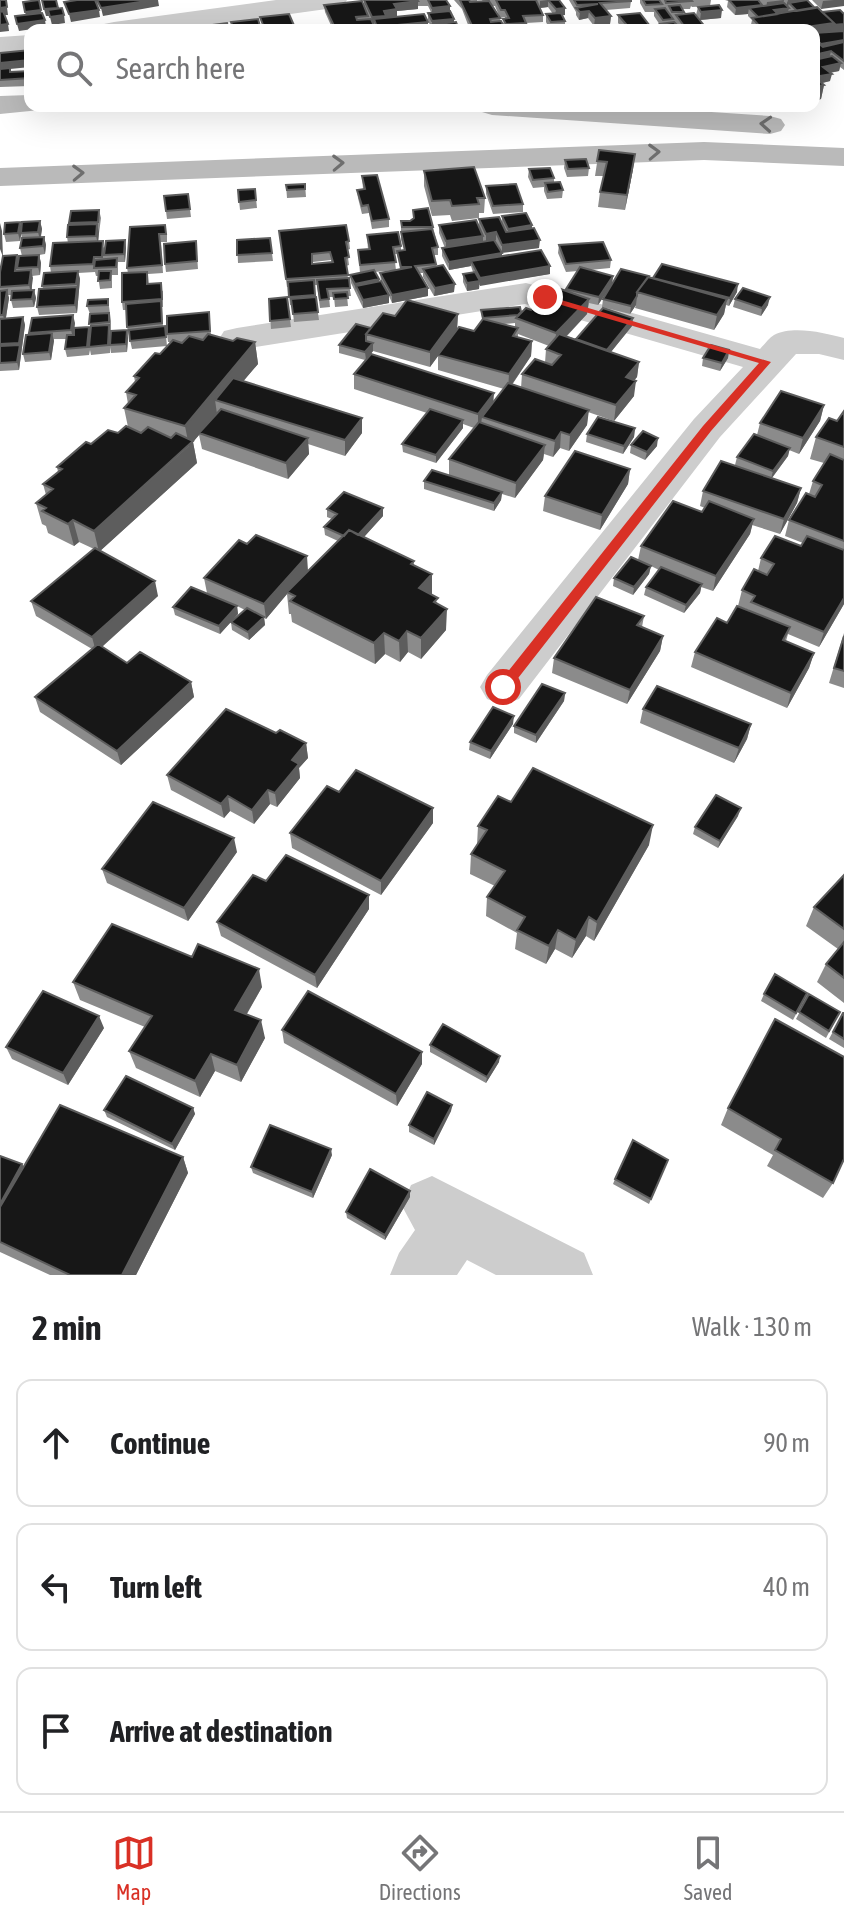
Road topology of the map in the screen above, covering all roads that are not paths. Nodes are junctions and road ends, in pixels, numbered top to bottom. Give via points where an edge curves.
1 (317, 1) edge
2 (156, 24) edge
3 (316, 24) edge
4 (24, 43) edge
5 (0, 45) edge
6 (24, 104) edge
7 (0, 105) edge
8 (573, 112) edge
9 (844, 132) edge
10 (844, 157) edge
11 (0, 177) edge
12 (237, 339) edge
13 (844, 349) edge
14 (766, 362) junction
15 (503, 687) dead end
16 (421, 1275) edge
17 (562, 1275) edge

1 - 2 street
1 - 3 street
4 - 5 street
6 - 7 main road
9 -> 8 main road
11 -> 10 main road via 704,151
12 - 14 street via 526,293
13 - 14 street via 786,343
14 - 15 street via 707,428
16 - 17 street via 444,1214

